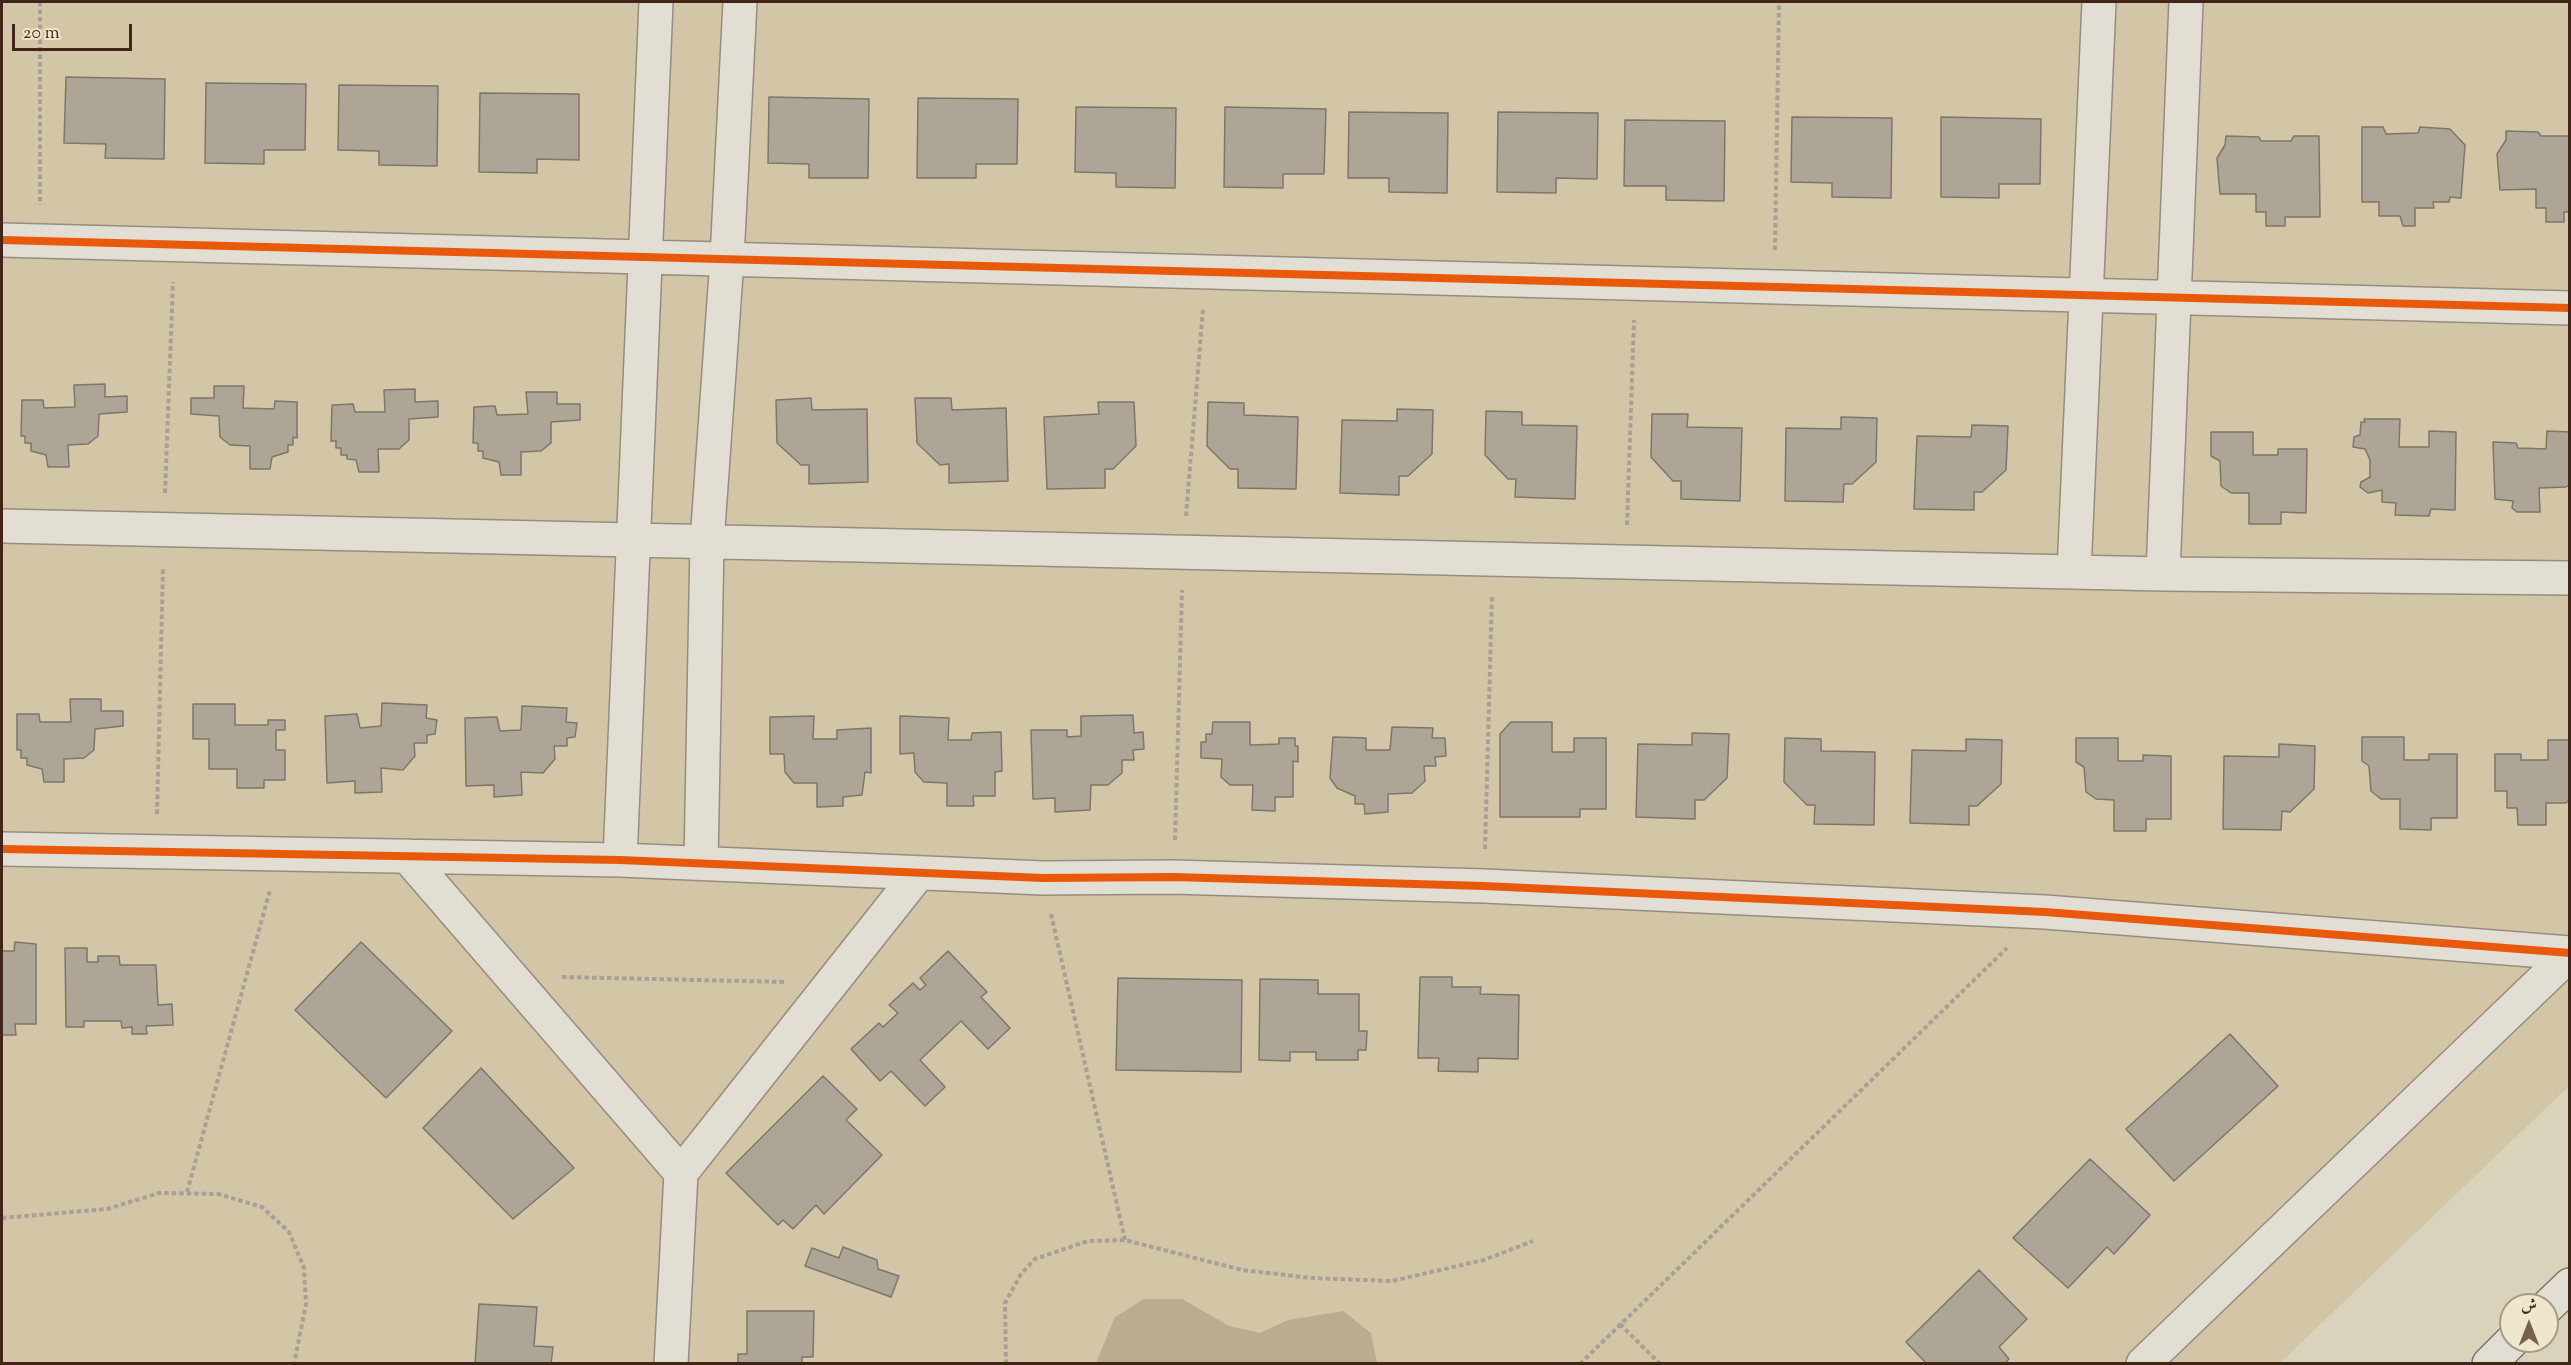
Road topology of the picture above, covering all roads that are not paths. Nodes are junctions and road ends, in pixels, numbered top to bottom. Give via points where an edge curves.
1 (656, 2) edge
2 (740, 2) edge
3 (2099, 2) edge
4 (2186, 2) edge
5 (2, 240) edge
6 (646, 257) junction
7 (727, 259) junction
8 (2086, 295) junction
9 (2174, 297) junction
10 (2570, 308) edge
11 (2, 526) edge
12 (634, 540) junction
13 (708, 542) junction
14 (2074, 572) junction
15 (2163, 574) junction
16 (2570, 578) edge
17 (2, 849) edge
18 (407, 856) junction
19 (620, 860) junction
20 (701, 863) junction
21 (918, 873) junction
22 (2570, 953) edge
23 (681, 1173) junction
24 (2570, 1285) edge
25 (2559, 1296) edge
26 (2500, 1353) edge
27 (671, 1364) edge
28 (2143, 1364) edge
29 (2489, 1364) edge

1 - 6 street
2 - 7 street
3 - 8 street
4 - 9 street
5 - 6 street
6 - 7 street
6 - 12 street
7 - 8 street
7 - 13 street
8 - 9 street
8 - 14 street
9 - 10 street
9 - 15 street
11 - 12 street
12 - 13 street
12 - 19 street
13 - 14 street
13 - 20 street
14 - 15 street
15 - 16 street
17 - 18 street
18 - 19 street
18 - 23 street
19 - 20 street
20 - 21 street
21 - 22 street via 1484,886 2045,912
21 - 23 street
22 - 28 street
23 - 27 street
24 - 25 street
26 - 29 street

